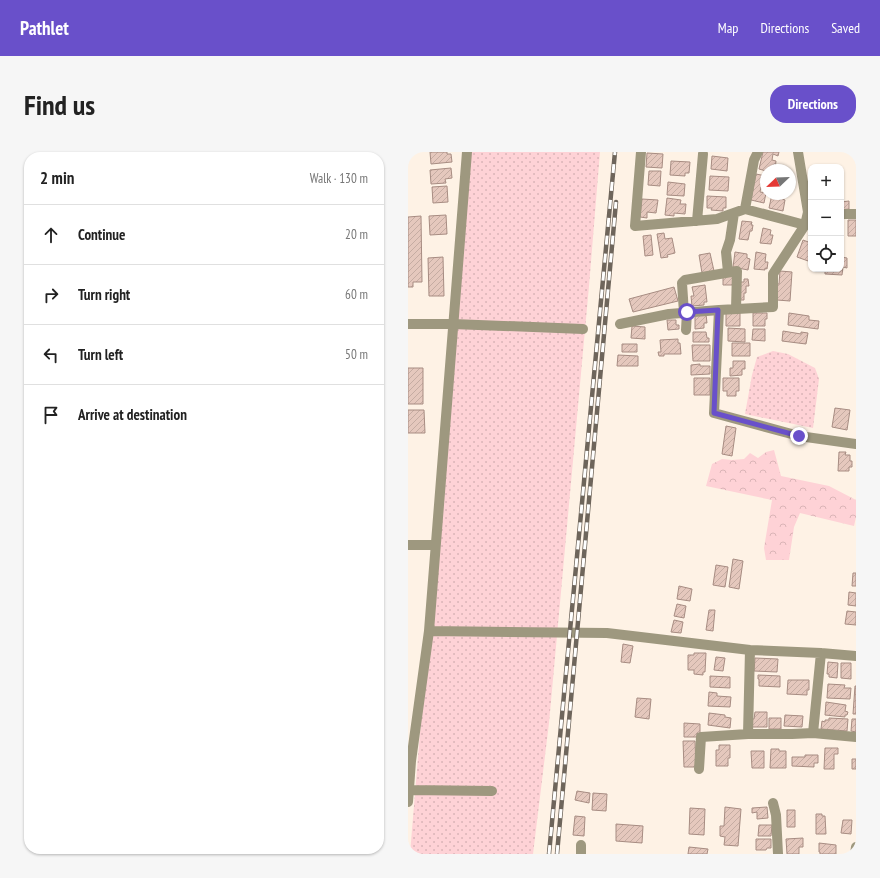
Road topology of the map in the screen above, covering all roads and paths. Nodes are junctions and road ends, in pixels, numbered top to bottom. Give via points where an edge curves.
1 (468, 152) edge
2 (641, 152) edge
3 (758, 152) edge
4 (798, 152) edge
5 (703, 154) dead end
6 (745, 209) junction
7 (734, 213) junction
8 (844, 214) edge
9 (856, 214) edge
10 (697, 220) junction
11 (805, 225) junction
12 (728, 272) junction
13 (736, 309) junction
14 (718, 310) junction
15 (686, 313) junction
16 (408, 324) edge
17 (453, 324) junction
18 (620, 324) dead end
19 (583, 329) dead end
20 (686, 330) dead end
21 (856, 444) edge
22 (408, 545) edge
23 (435, 545) junction
24 (429, 631) junction
25 (750, 650) junction
26 (821, 653) junction
27 (856, 656) edge
28 (813, 733) junction
29 (748, 734) junction
30 (856, 737) edge
31 (410, 761) edge
32 (698, 769) dead end
33 (409, 790) junction
34 (492, 791) dead end
35 (408, 802) edge
36 (773, 803) dead end
37 (856, 847) edge
38 (778, 854) edge
39 (855, 854) edge

1 - 17 street
2 - 10 street via 635,226
3 - 6 street via 754,160
4 - 11 street via 808,212
5 - 10 street
6 - 7 street
6 - 11 street
7 - 10 street via 717,219
7 - 12 street via 726,252
8 - 9 street
11 - 13 street via 773,274 773,307
12 - 13 street via 737,271
12 - 15 street via 682,282
13 - 14 street
14 - 15 street
14 - 21 street via 714,413 799,436
15 - 18 street
15 - 20 street
16 - 17 street
17 - 19 street
17 - 23 street
22 - 23 street
23 - 24 street
24 - 25 street via 607,633
24 - 31 street
25 - 26 street
25 - 29 street
26 - 27 street
26 - 28 street
28 - 29 street
28 - 30 street
29 - 32 street via 701,737
31 - 33 street
33 - 34 street
33 - 35 street
36 - 38 street
37 - 39 street

